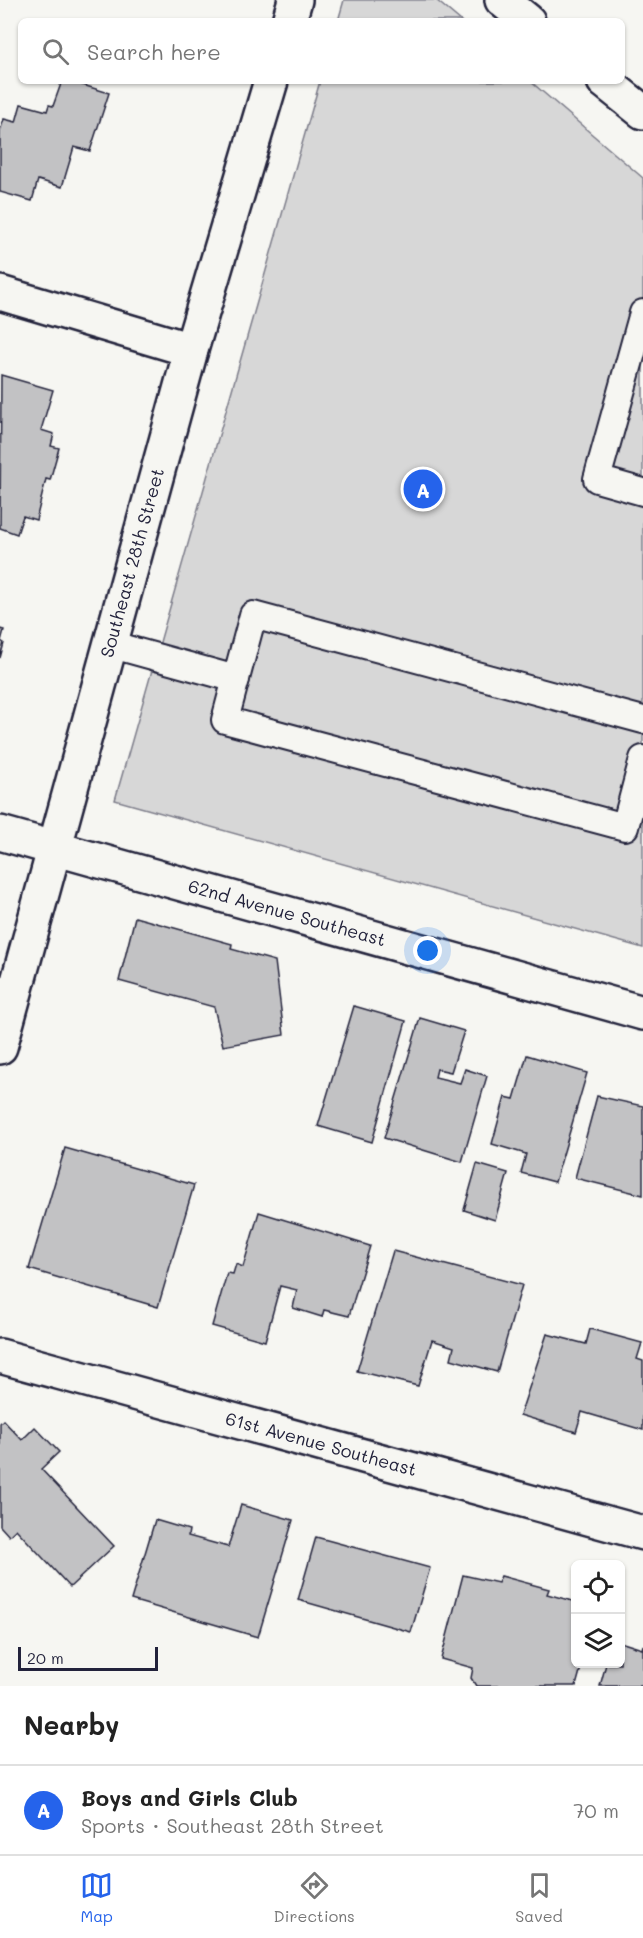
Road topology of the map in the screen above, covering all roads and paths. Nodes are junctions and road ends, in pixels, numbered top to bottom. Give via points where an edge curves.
1 (295, 0) edge
2 (502, 0) edge
3 (290, 18) edge
4 (524, 18) edge
5 (270, 84) edge
6 (608, 84) edge
7 (643, 112) edge
8 (0, 293) edge
9 (643, 314) edge
10 (190, 350) junction
11 (635, 374) edge
12 (643, 492) edge
13 (109, 644) junction
14 (236, 679) junction
15 (643, 720) edge
16 (643, 759) edge
17 (0, 833) edge
18 (53, 848) junction
19 (643, 1013) edge
20 (0, 1047) edge
21 (0, 1356) edge
22 (643, 1533) edge

1 - 3 street
2 - 4 street
5 - 10 street, Southeast 28th Street
6 - 7 street
8 - 10 street
9 - 11 lane
10 - 13 street, Southeast 28th Street
11 - 12 lane via 597,480
13 - 14 lane
13 - 18 street, Southeast 28th Street
14 - 15 lane via 254,615
14 - 16 lane via 225,720 625,827
17 - 18 street, 62nd Avenue Southeast
18 - 19 street, 62nd Avenue Southeast
18 - 20 street, Southeast 28th Street
21 - 22 street, 61st Avenue Southeast

